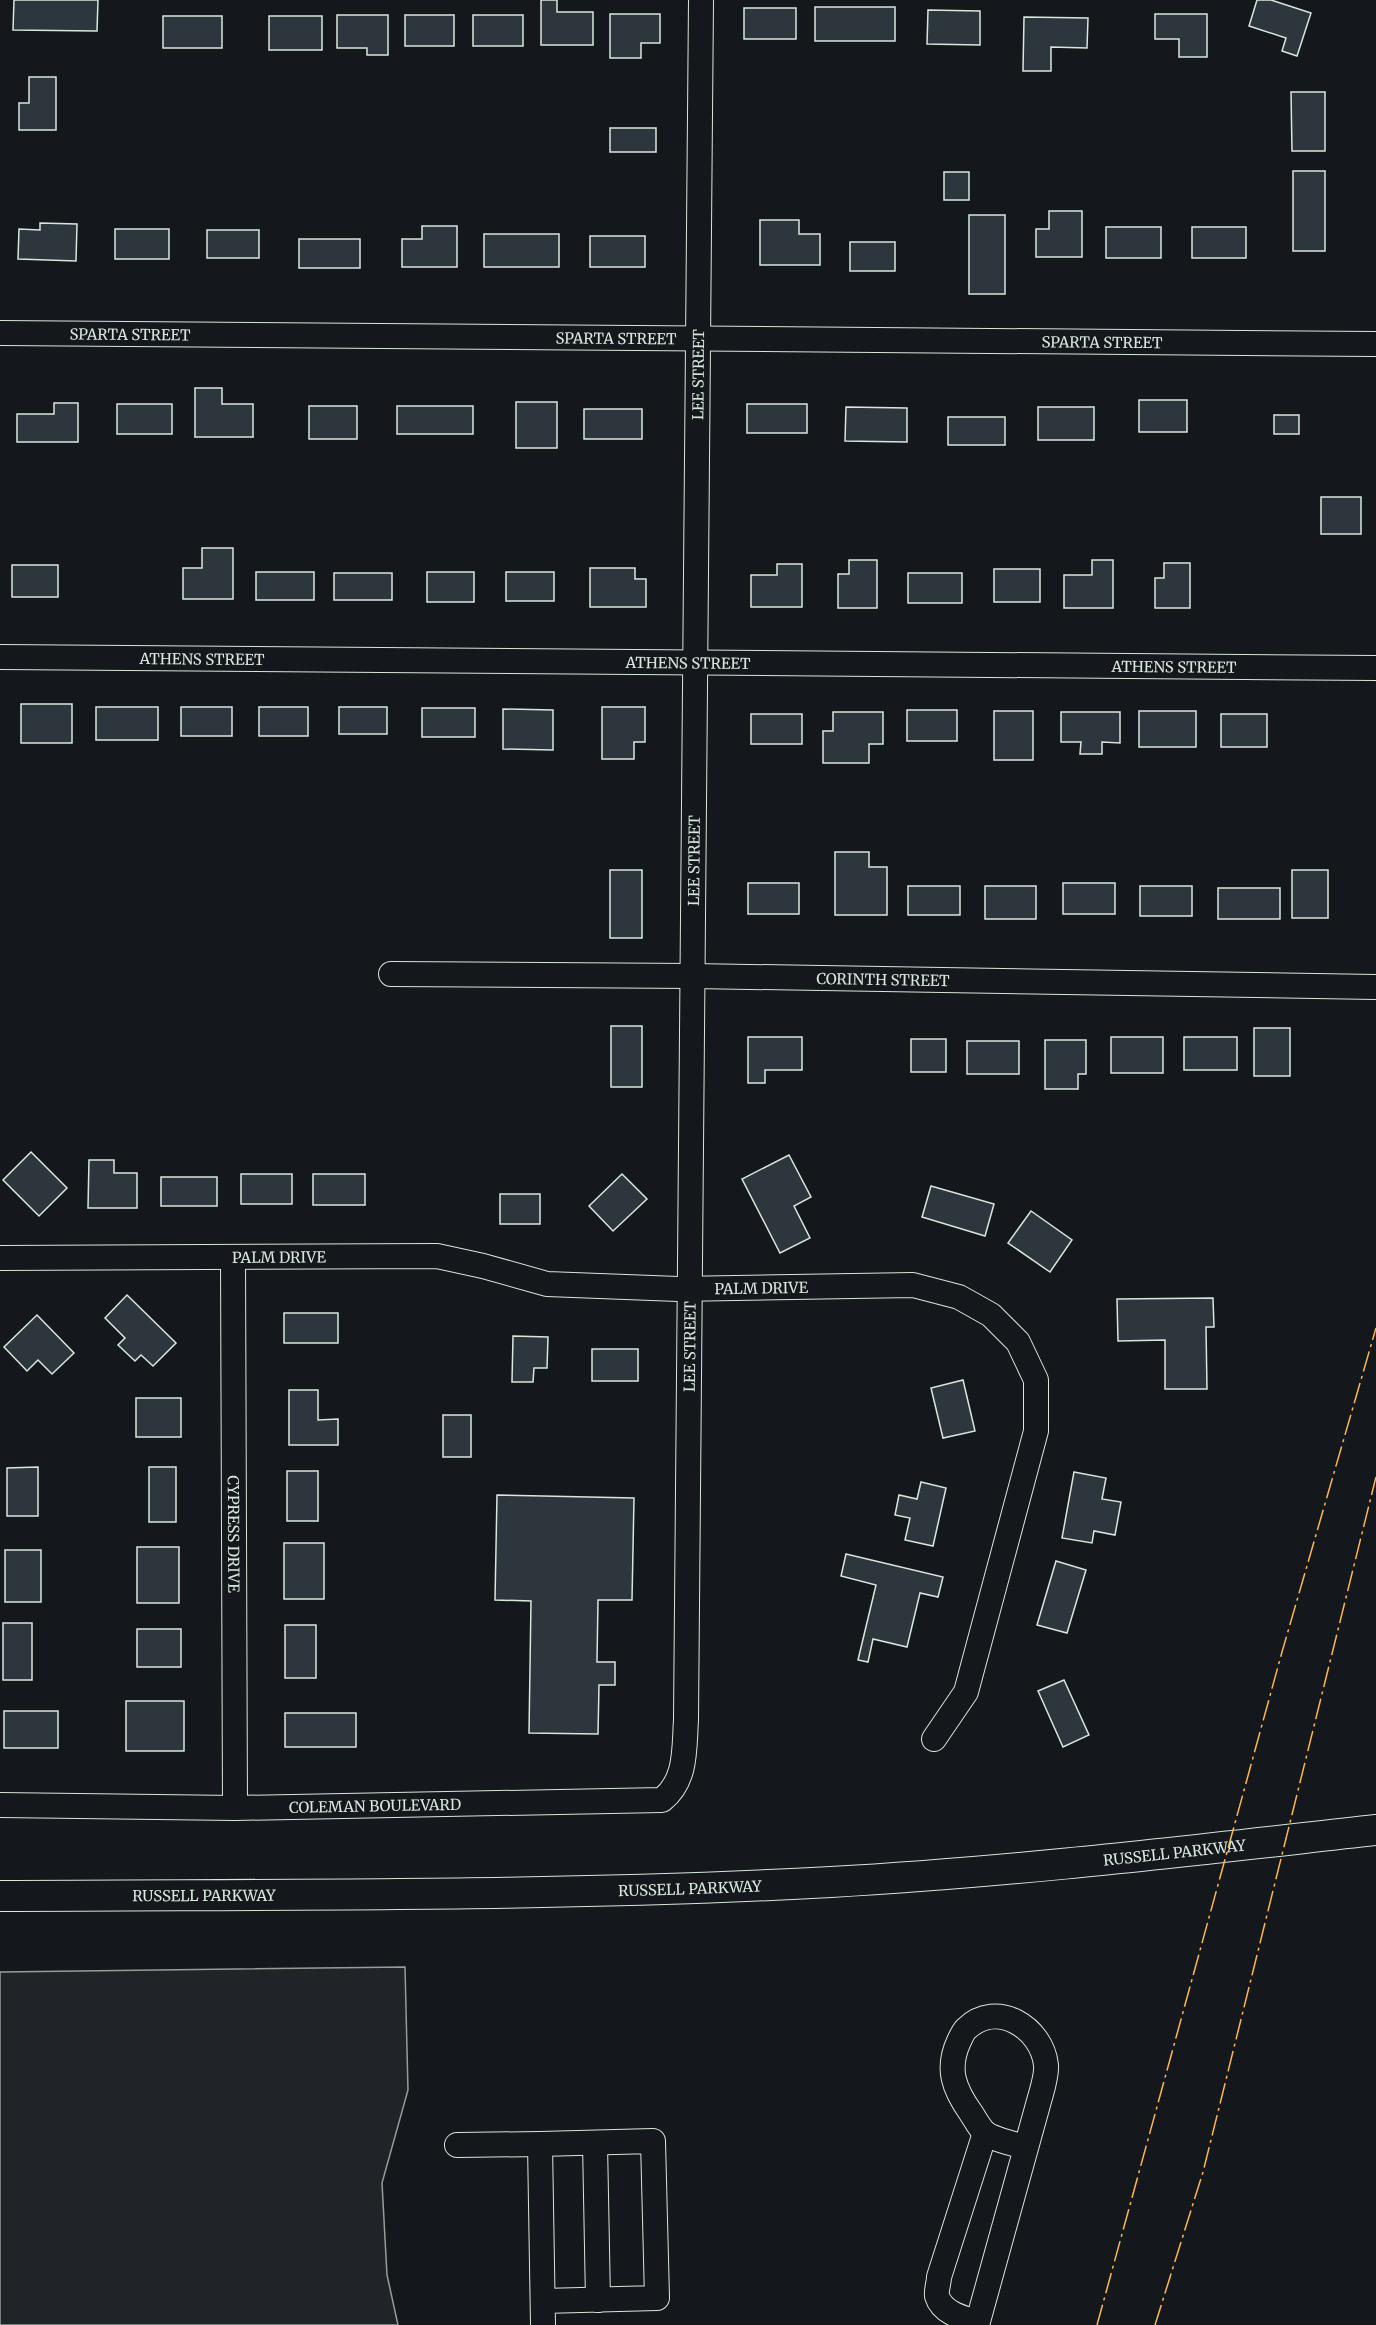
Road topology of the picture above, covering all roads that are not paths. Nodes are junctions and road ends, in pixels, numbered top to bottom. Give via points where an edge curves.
1 (701, 0) edge
2 (0, 333) edge
3 (698, 339) junction
4 (1376, 344) edge
5 (0, 657) edge
6 (696, 663) junction
7 (1376, 669) edge
8 (391, 974) dead end
9 (693, 976) junction
10 (1376, 987) edge
11 (0, 1258) edge
12 (233, 1258) junction
13 (690, 1289) junction
14 (687, 1720) joint
15 (934, 1739) dead end
16 (0, 1805) edge
17 (235, 1808) junction
18 (1376, 1830) edge
19 (0, 1896) edge
20 (985, 2133) junction
21 (595, 2143) junction
22 (540, 2144) junction
23 (458, 2145) dead end
24 (1026, 2148) junction
25 (598, 2300) junction
26 (543, 2301) junction
27 (977, 2324) edge
28 (543, 2325) edge

1 - 3 street, LEE STREET
2 - 3 street, SPARTA STREET
3 - 4 street, SPARTA STREET
3 - 6 street, LEE STREET
5 - 6 street, ATHENS STREET
6 - 7 street, ATHENS STREET
6 - 9 street, LEE STREET
8 - 9 street, CORINTH STREET
9 - 10 street, CORINTH STREET
9 - 13 street, LEE STREET
11 - 12 street, PALM DRIVE
12 - 13 street, PALM DRIVE via 436,1256 547,1284
12 - 17 street, CYPRESS DRIVE
13 - 14 street, LEE STREET
13 - 15 street, PALM DRIVE via 912,1285 959,1297 991,1315 1018,1342 1036,1380 1036,1431 966,1692
14 - 17 street, COLEMAN BOULEVARD via 681,1773 673,1791 662,1800
16 - 17 street, COLEMAN BOULEVARD
18 - 19 main road, RUSSELL PARKWAY via 1085,1862 832,1882 573,1892
20 - 24 street
20 - 24 street via 954,2086 952,2067 965,2030 996,2015 1015,2020 1031,2033 1042,2049 1047,2067
20 - 27 street via 939,2277 937,2296 944,2307
21 - 22 street
21 - 25 street
21 - 25 street via 653,2141 657,2298
22 - 23 street
22 - 26 street
24 - 27 street
25 - 26 street
26 - 28 street

